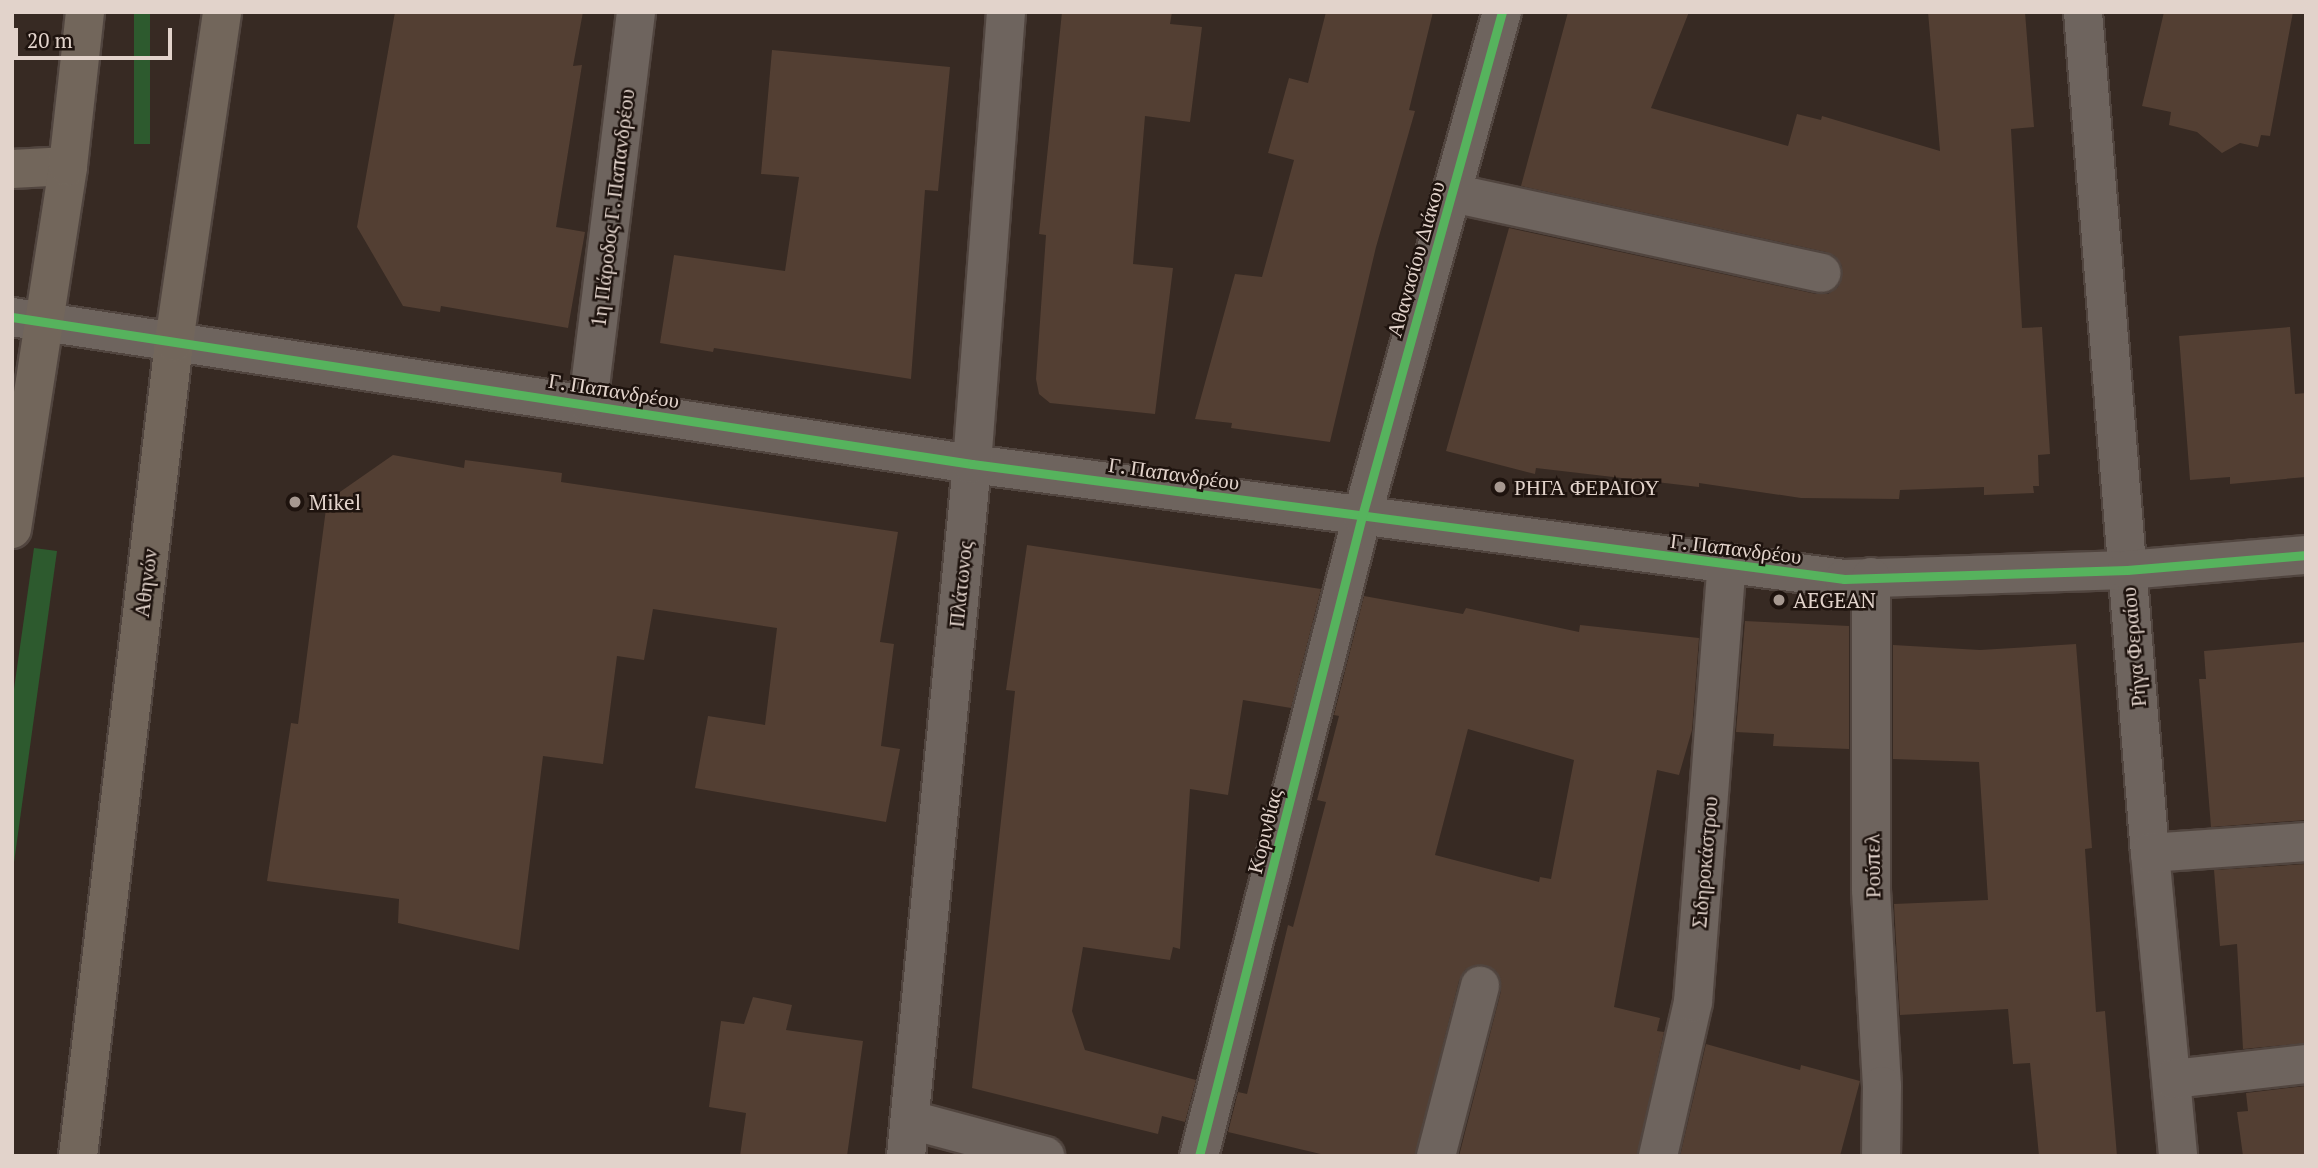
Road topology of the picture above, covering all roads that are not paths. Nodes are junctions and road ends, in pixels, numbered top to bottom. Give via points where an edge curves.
1 (85, 12) edge
2 (222, 12) edge
3 (636, 12) edge
4 (1006, 12) edge
5 (1502, 12) edge
6 (2083, 12) edge
7 (68, 166) junction
8 (12, 169) edge
9 (1452, 193) junction
10 (1822, 273) dead end
11 (12, 303) edge
12 (28, 320) edge
13 (174, 342) junction
14 (588, 403) junction
15 (972, 464) junction
16 (1362, 516) junction
17 (12, 529) edge
18 (2306, 555) edge
19 (1727, 565) junction
20 (2127, 569) junction
21 (1871, 577) junction
22 (2306, 842) edge
23 (2150, 853) junction
24 (1480, 986) dead end
25 (2306, 1063) edge
26 (2173, 1079) junction
27 (909, 1138) edge
28 (78, 1156) edge
29 (1045, 1156) edge
30 (1199, 1156) edge
31 (1436, 1156) edge
32 (1658, 1156) edge
33 (1881, 1156) edge
34 (2178, 1156) edge

1 - 7 highway
2 - 13 highway, Αθηνών
3 - 14 street, 1η Πάροδος Γ. Παπανδρέου
4 - 15 street, Πλάτωνος
5 - 9 street, Αθανασίου Διάκου
6 - 20 street, Ρήγα Φεραίου
7 - 8 highway
7 - 12 highway
9 - 10 street
9 - 16 street, Αθανασίου Διάκου
11 - 12 street
12 - 13 street, Γ. Παπανδρέου
12 - 17 highway
13 - 14 street, Γ. Παπανδρέου
13 - 28 highway, Αθηνών
14 - 15 street, Γ. Παπανδρέου
15 - 16 street, Γ. Παπανδρέου
15 - 27 street, Πλάτωνος
16 - 19 street, Γ. Παπανδρέου
16 - 30 street, Κορινθίας
18 - 20 street, Γ. Παπανδρέου
19 - 21 street, Γ. Παπανδρέου via 1844,579
19 - 32 street, Σιδηροκάστρου via 1693,1002
20 - 21 street, Γ. Παπανδρέου
20 - 23 street, Ρήγα Φεραίου
21 - 33 street, Ρούπελ via 1871,890 1882,1086
22 - 23 street
23 - 26 street, Ρήγα Φεραίου
24 - 31 street
25 - 26 street
26 - 34 street, Ρήγα Φεραίου
27 - 29 street

